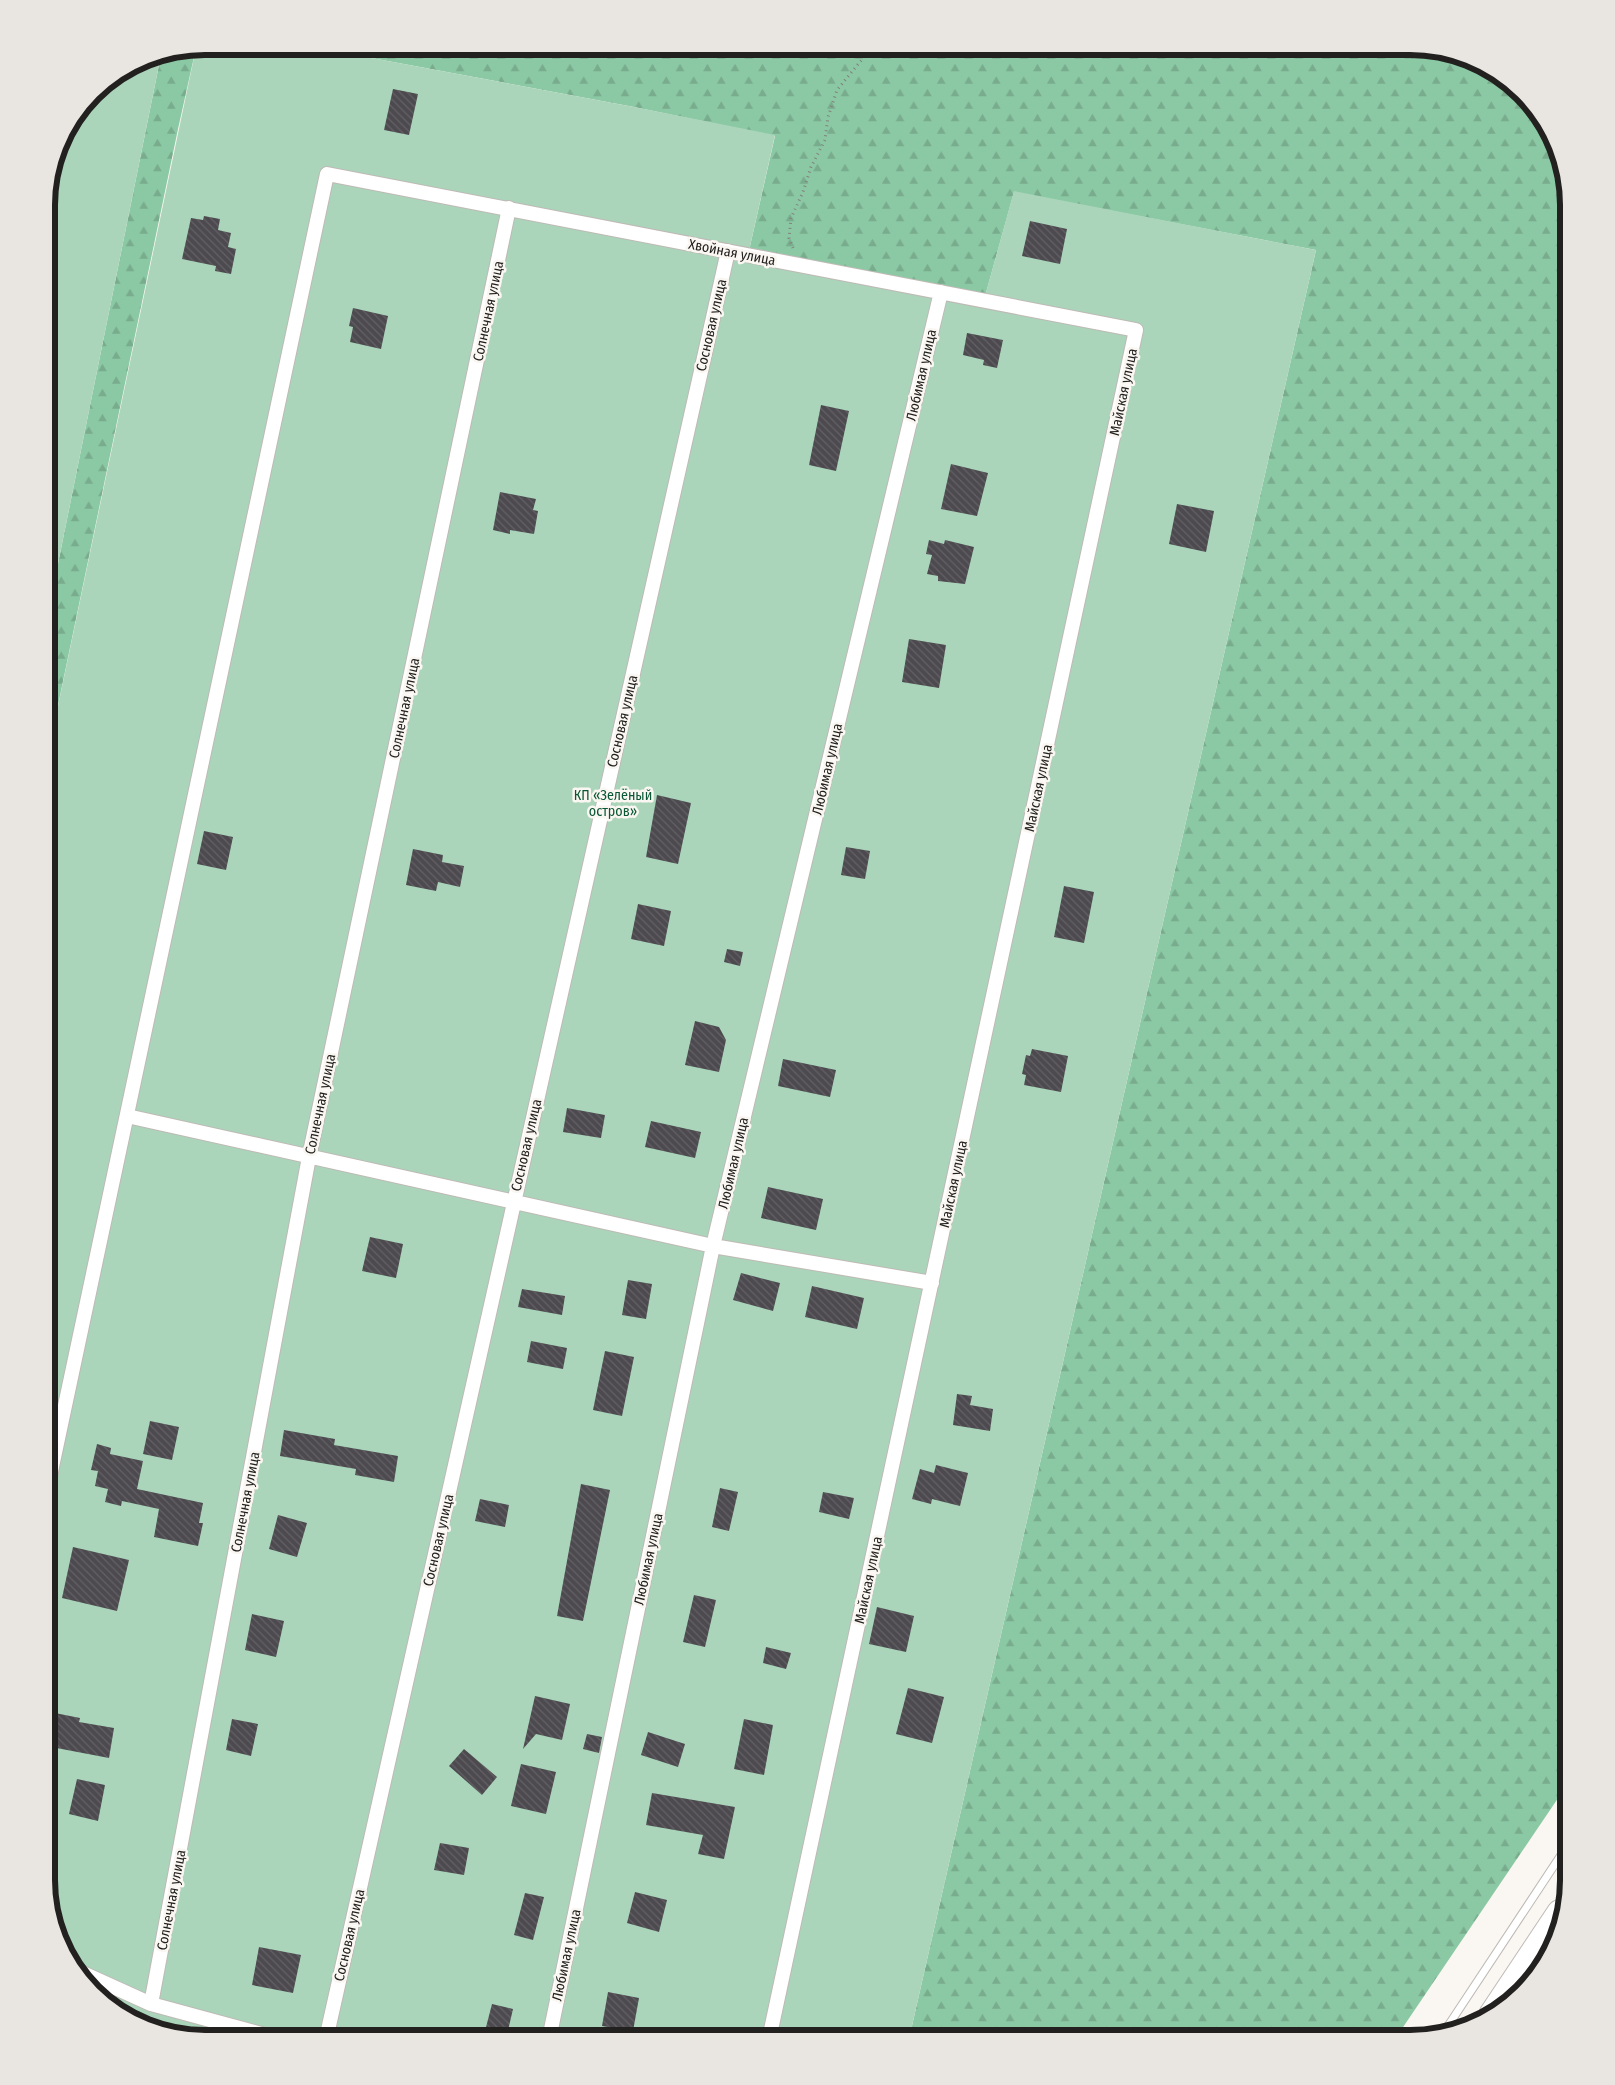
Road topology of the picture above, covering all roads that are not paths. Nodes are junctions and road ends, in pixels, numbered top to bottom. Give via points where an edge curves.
1 (510, 208) junction
2 (728, 251) junction
3 (941, 292) junction
4 (1136, 330) joint
5 (127, 1116) junction
6 (309, 1157) junction
7 (513, 1203) junction
8 (713, 1246) junction
9 (932, 1283) junction
10 (55, 1453) edge
11 (1560, 1857) edge
12 (1554, 1923) edge
13 (90, 1976) edge
14 (1505, 1996) edge
15 (152, 2004) junction
16 (1448, 2025) edge
17 (247, 2030) edge
18 (328, 2030) edge
19 (551, 2030) edge
20 (771, 2030) edge

1 - 2 street, Хвойная улица
1 - 5 street, Хвойная улица via 327,174
1 - 6 street, Солнечная улица
2 - 3 street, Хвойная улица
2 - 7 street, Сосновая улица
3 - 4 street, Хвойная улица
3 - 8 street, Любимая улица
4 - 9 street, Майская улица
5 - 6 street
5 - 10 street
6 - 7 street
6 - 15 street, Солнечная улица
7 - 8 street
7 - 18 street, Сосновая улица
8 - 9 street
8 - 19 street, Любимая улица
9 - 20 street, Майская улица
11 - 16 lane
12 - 14 highway
13 - 15 street
15 - 17 street

